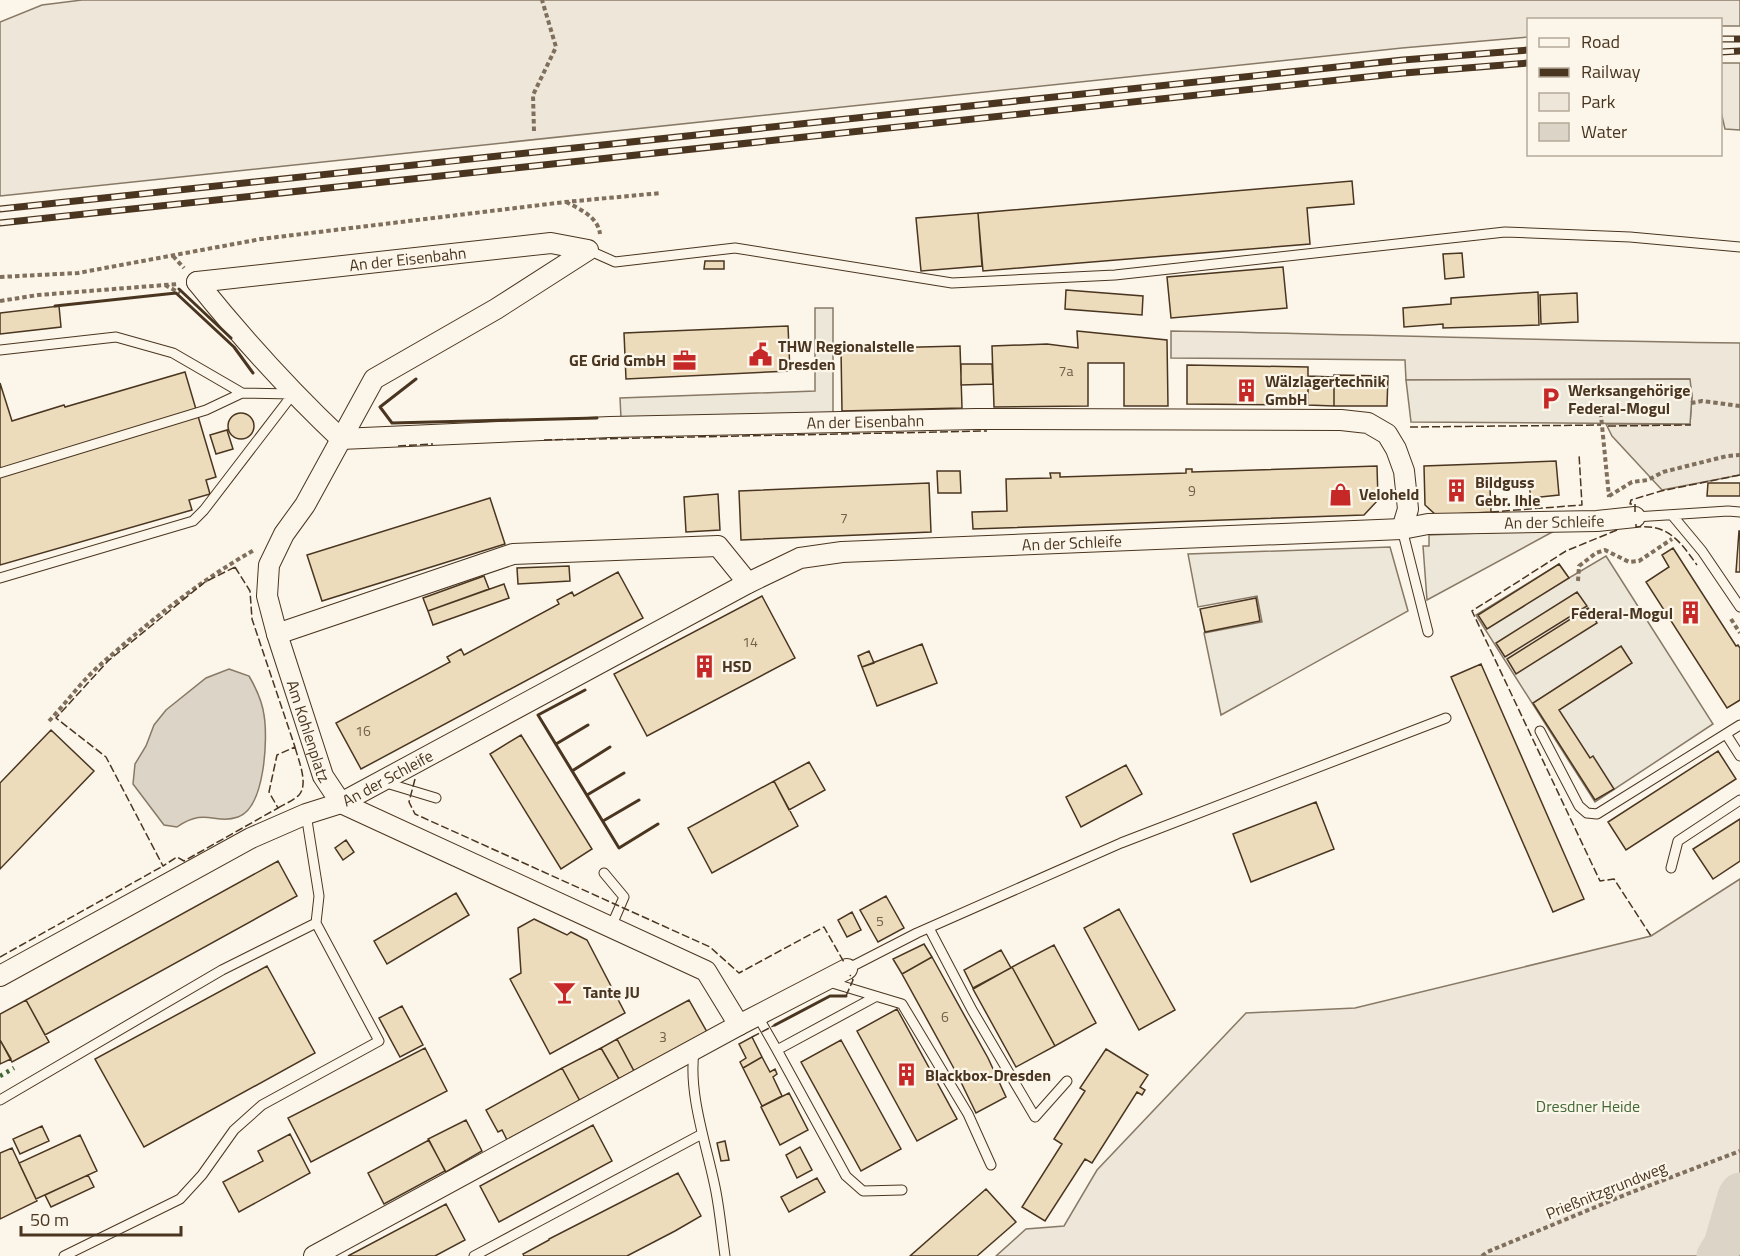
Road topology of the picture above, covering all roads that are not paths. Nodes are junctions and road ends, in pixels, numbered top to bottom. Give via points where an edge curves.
1 (1740, 247) edge
2 (594, 253) junction
3 (0, 350) edge
4 (242, 393) junction
5 (293, 394) junction
6 (342, 439) junction
7 (0, 473) edge
8 (1740, 512) edge
9 (1672, 515) junction
10 (1635, 517) joint
11 (1402, 529) junction
12 (0, 578) edge
13 (748, 583) junction
14 (1740, 607) edge
15 (1428, 632) dead end
16 (277, 634) junction
17 (1446, 718) dead end
18 (1740, 724) edge
19 (1540, 731) dead end
20 (1726, 734) junction
21 (1740, 756) edge
22 (381, 781) junction
23 (436, 798) dead end
24 (1740, 800) edge
25 (341, 803) junction
26 (306, 814) junction
27 (1671, 868) dead end
28 (604, 873) dead end
29 (316, 923) junction
30 (611, 927) junction
31 (929, 928) junction
32 (847, 969) joint
33 (0, 976) edge
34 (825, 981) junction
35 (875, 997) junction
36 (757, 1016) junction
37 (739, 1025) junction
38 (694, 1050) junction
39 (777, 1050) junction
40 (1066, 1082) dead end
41 (0, 1100) edge
42 (702, 1134) junction
43 (991, 1166) dead end
44 (902, 1190) dead end
45 (64, 1256) edge
46 (314, 1256) edge
47 (474, 1256) edge
48 (725, 1256) edge

1 - 2 lane via 1505,232 1115,275 952,283 735,248 615,262
2 - 5 street, An der Eisenbahn via 551,243 197,282
2 - 6 street via 374,379
3 - 4 lane via 116,337 173,353
4 - 5 lane
4 - 7 lane via 206,410
5 - 6 street
5 - 12 lane via 193,521
6 - 11 street, An der Eisenbahn via 610,427 976,419 1341,420 1368,423 1387,434 1398,453 1408,509
6 - 16 street, Am Kohlenplatz via 269,565 267,596
8 - 9 lane
9 - 10 lane
9 - 14 lane
10 - 11 street, An der Schleife via 1428,524
11 - 13 street, An der Schleife via 842,552 800,558
11 - 15 lane
13 - 16 street via 718,546 513,554
13 - 22 street, An der Schleife
16 - 25 street, Am Kohlenplatz via 323,776
17 - 31 lane via 1121,843
18 - 20 lane
19 - 20 lane via 1579,806 1587,813 1598,814
20 - 21 lane
22 - 23 lane
22 - 25 street, An der Schleife
24 - 27 lane via 1678,841
25 - 26 street
25 - 30 street, An der Schleife
26 - 29 lane via 319,896
26 - 33 street via 251,838
28 - 30 lane via 624,897
29 - 41 lane via 222,970
29 - 45 lane via 379,1041 262,1105 234,1130 180,1199
30 - 37 street, An der Schleife via 706,970
31 - 32 lane
31 - 40 lane via 1035,1117
32 - 34 street
34 - 35 lane
34 - 36 street
35 - 39 lane
35 - 43 lane via 902,1004 968,1114
36 - 37 street
36 - 39 lane
37 - 38 street
38 - 42 lane via 692,1067
38 - 46 street
39 - 44 lane via 846,1176 863,1191
42 - 47 lane
42 - 48 lane via 716,1192

